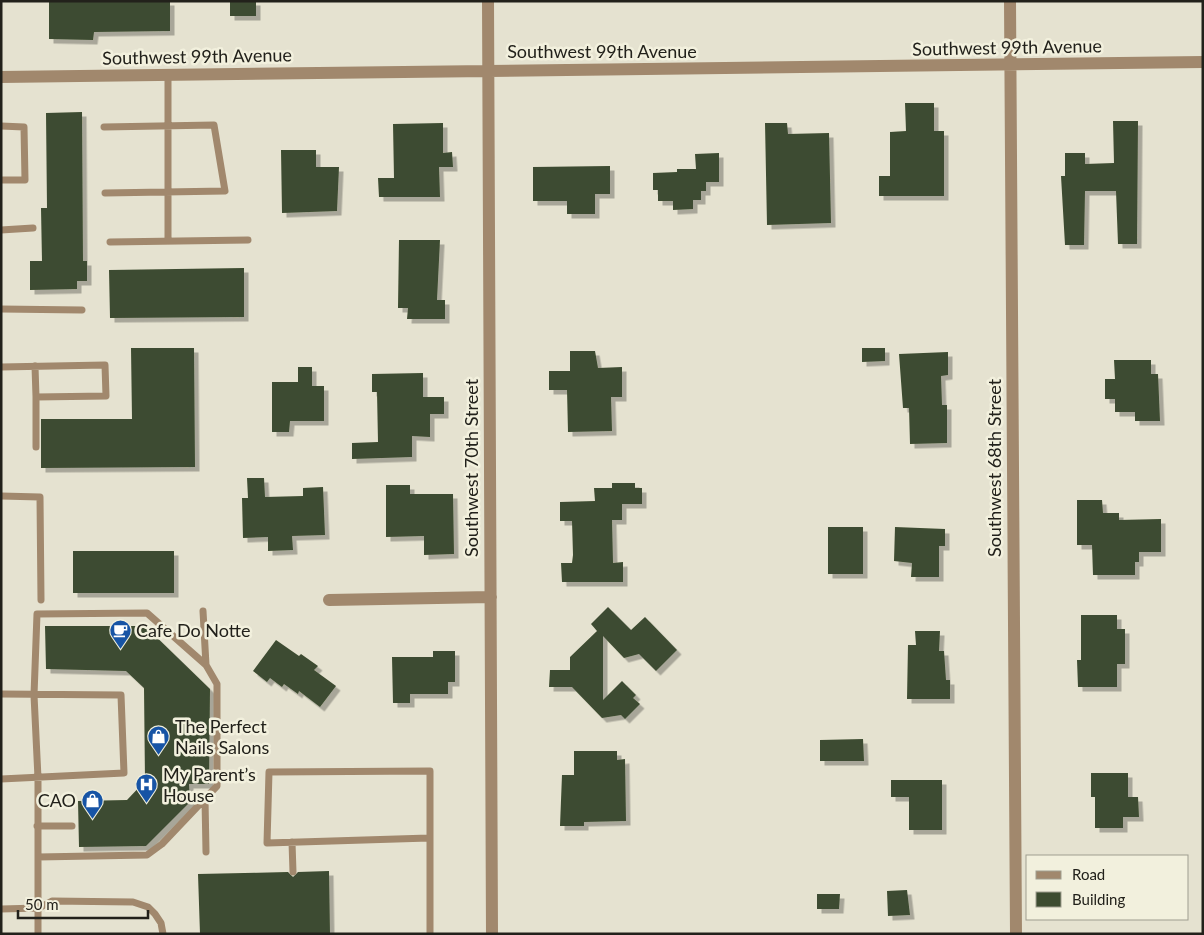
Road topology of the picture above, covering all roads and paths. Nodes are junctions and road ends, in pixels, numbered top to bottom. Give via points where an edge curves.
1 (488, 1) edge
2 (1010, 1) edge
3 (1203, 62) edge
4 (1010, 65) junction
5 (488, 70) junction
6 (168, 75) junction
7 (1, 77) edge
8 (1, 126) edge
9 (168, 126) junction
10 (104, 127) dead end
11 (1, 180) edge
12 (168, 192) junction
13 (105, 193) dead end
14 (33, 228) dead end
15 (1, 230) edge
16 (248, 240) dead end
17 (168, 241) junction
18 (110, 242) dead end
19 (1, 309) edge
20 (82, 310) dead end
21 (35, 366) junction
22 (1, 367) edge
23 (36, 397) junction
24 (36, 447) dead end
25 (1, 496) edge
26 (491, 598) junction
27 (41, 600) dead end
28 (329, 600) dead end
29 (203, 611) dead end
30 (206, 665) junction
31 (1, 694) edge
32 (34, 694) junction
33 (38, 778) junction
34 (1, 779) edge
35 (205, 799) junction
36 (37, 826) junction
37 (72, 826) dead end
38 (429, 838) junction
39 (292, 842) junction
40 (206, 852) dead end
41 (38, 857) junction
42 (293, 872) dead end
43 (39, 908) junction
44 (1, 909) edge
45 (38, 934) edge
46 (163, 934) edge
47 (430, 934) edge
48 (492, 934) edge
49 (1016, 934) edge

1 - 5 street, Southwest 70th Street
2 - 4 street, Southwest 68th Street
3 - 4 street, Southwest 99th Avenue
4 - 5 street, Southwest 99th Avenue
4 - 49 street, Southwest 68th Street
5 - 6 street, Southwest 99th Avenue
5 - 26 street, Southwest 70th Street
6 - 7 street, Southwest 99th Avenue
6 - 9 lane
8 - 11 lane via 24,127 25,180
9 - 10 lane
9 - 12 lane
9 - 12 lane via 214,125 225,191
12 - 13 lane
12 - 17 lane
14 - 15 lane
16 - 17 lane
17 - 18 lane
19 - 20 lane
21 - 22 lane
21 - 23 lane
21 - 23 lane via 105,365 106,396
23 - 24 lane
25 - 27 lane via 40,498
26 - 28 street
26 - 48 street, Southwest 70th Street
29 - 30 lane
30 - 32 lane via 147,613 37,614
30 - 35 lane via 217,684 217,786
31 - 32 lane
32 - 33 lane
32 - 33 lane via 121,695 124,773
33 - 34 lane
33 - 36 lane
35 - 40 lane
35 - 41 lane via 162,844 147,855
36 - 37 lane
36 - 41 lane
38 - 39 lane
38 - 39 lane via 430,771 269,772 267,843
38 - 47 lane
39 - 42 lane
41 - 43 lane
43 - 44 lane
43 - 45 lane
43 - 46 lane via 52,901 133,902 148,907 155,914

